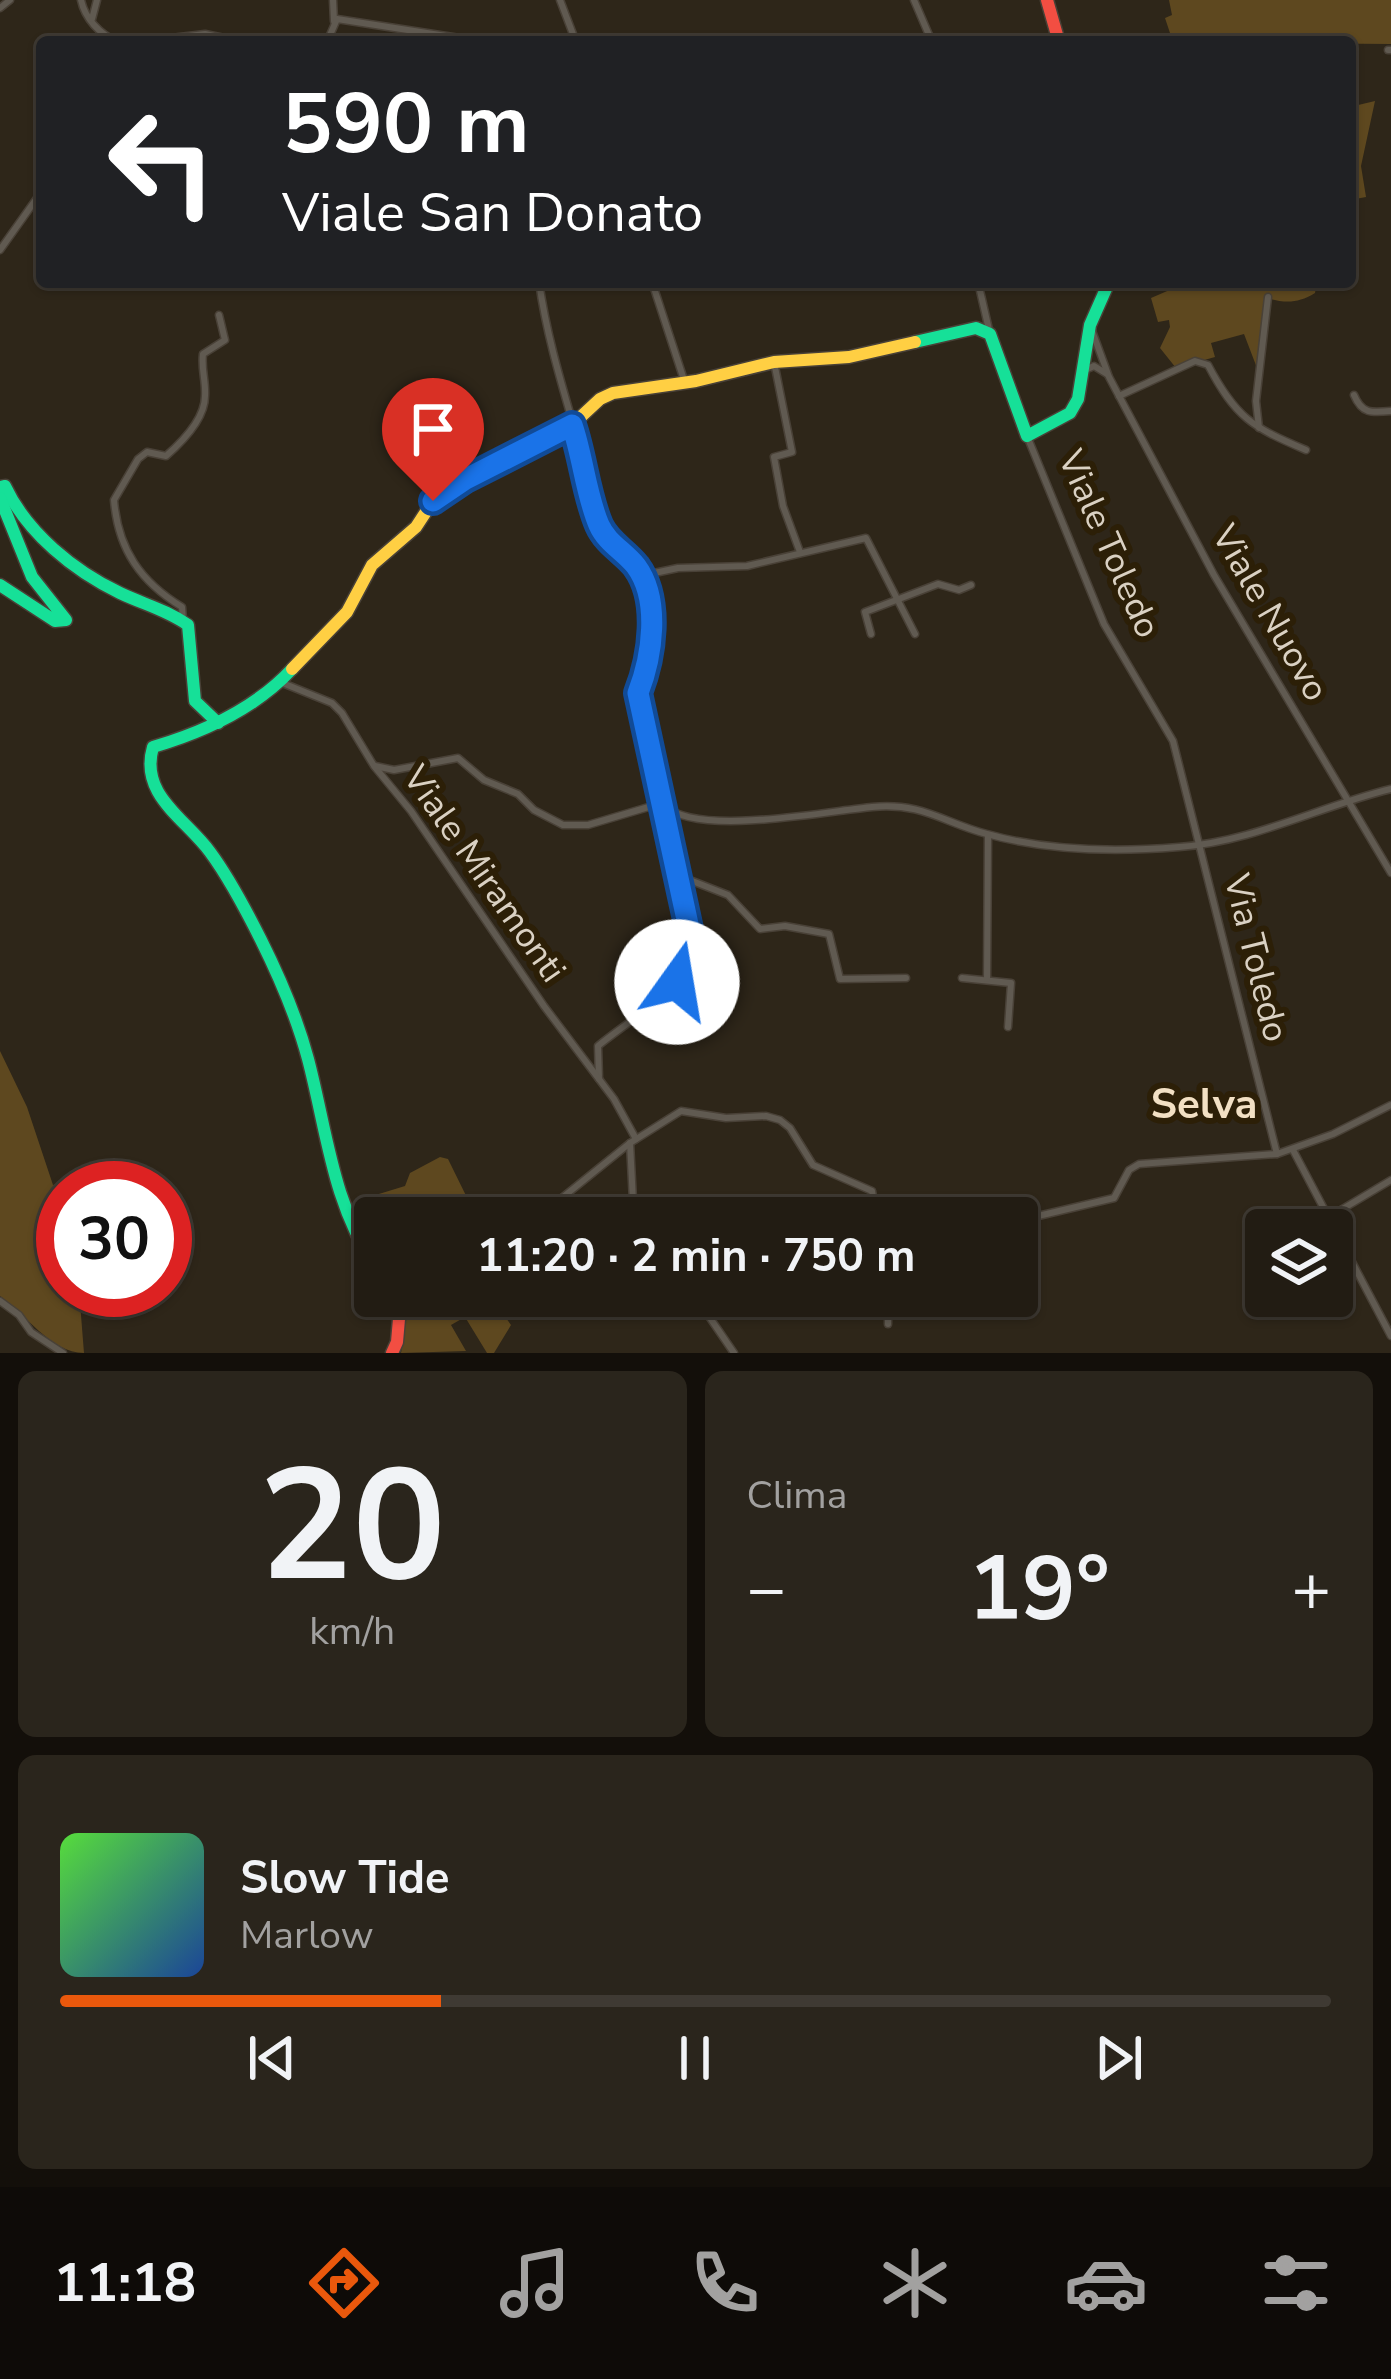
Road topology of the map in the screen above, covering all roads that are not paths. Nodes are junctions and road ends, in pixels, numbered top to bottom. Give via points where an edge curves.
1 (10, 0) edge
2 (80, 0) edge
3 (98, 0) edge
4 (333, 0) edge
5 (560, 0) edge
6 (914, 0) edge
7 (1047, 0) edge
8 (0, 8) edge
9 (334, 21) junction
10 (92, 22) junction
11 (110, 36) edge
12 (329, 36) edge
13 (446, 36) edge
14 (574, 36) edge
15 (929, 36) edge
16 (1057, 36) edge
17 (36, 199) edge
18 (0, 250) edge
19 (540, 288) edge
20 (654, 288) edge
21 (979, 288) edge
22 (1105, 288) edge
23 (1268, 297) dead end
24 (219, 315) dead end
25 (990, 334) junction
26 (1093, 352) junction
27 (774, 362) junction
28 (1100, 368) junction
29 (1083, 371) junction
30 (1109, 377) junction
31 (686, 383) junction
32 (1354, 395) dead end
33 (1119, 396) junction
34 (1391, 411) edge
35 (572, 425) junction
36 (1259, 428) junction
37 (1027, 436) junction
38 (1306, 450) dead end
39 (0, 487) edge
40 (0, 498) edge
41 (800, 552) junction
42 (640, 576) junction
43 (971, 585) dead end
44 (0, 586) edge
45 (897, 600) junction
46 (183, 620) junction
47 (871, 634) dead end
48 (915, 634) dead end
49 (280, 682) junction
50 (218, 723) junction
51 (374, 766) junction
52 (1391, 789) edge
53 (1347, 800) junction
54 (662, 803) junction
55 (988, 835) junction
56 (1198, 845) junction
57 (1391, 872) edge
58 (677, 879) junction
59 (906, 978) dead end
60 (962, 978) dead end
61 (987, 979) junction
62 (1008, 1027) dead end
63 (599, 1078) junction
64 (1391, 1105) edge
65 (633, 1141) junction
66 (1294, 1150) junction
67 (1277, 1154) junction
68 (1391, 1180) edge
69 (563, 1197) edge
70 (633, 1197) edge
71 (873, 1197) edge
72 (1325, 1209) edge
73 (1342, 1209) edge
74 (1038, 1216) edge
75 (354, 1229) edge
76 (1353, 1263) edge
77 (0, 1301) edge
78 (400, 1317) edge
79 (709, 1317) edge
80 (888, 1317) edge
81 (888, 1324) dead end
82 (1391, 1336) edge
83 (63, 1353) edge
84 (392, 1353) edge
85 (734, 1353) edge

1 - 8 street
2 - 10 street
3 - 10 street
4 - 9 street
5 - 14 street
6 - 15 street
7 - 16 street
9 - 12 street
9 - 13 street
10 - 11 street
17 - 18 street
19 - 35 street
20 - 31 street
21 - 25 street
22 - 26 street via 1090,325
23 - 36 street
24 - 46 street via 225,340 201,364 206,402 166,456 147,452 138,459 114,500 123,547 154,590 182,607
25 - 27 street via 976,328 849,358
25 - 37 street, Viale Toledo
26 - 28 street, Viale Nuovo
26 - 29 street
26 - 30 street, Viale Nuovo
27 - 31 street
27 - 41 street via 792,452 774,457 776,476
28 - 29 street
28 - 30 street, Viale Nuovo
29 - 37 street via 1070,413
30 - 33 street, Viale Nuovo
31 - 35 street via 613,393
32 - 34 street via 1367,413
33 - 36 street via 1202,362 1231,406
33 - 53 street, Viale Nuovo
35 - 42 street via 597,520
35 - 49 street via 433,501
36 - 38 street
37 - 56 street, Viale Toledo via 1104,624 1173,741
39 - 46 street via 73,565
40 - 44 street via 32,577 66,620
41 - 42 street
41 - 45 street via 866,538
42 - 54 street via 651,651 638,693
43 - 45 street via 938,584
45 - 47 street via 865,613
45 - 48 street
46 - 50 street via 195,701
49 - 50 street
49 - 51 street, Viale Miramonti via 332,703
50 - 75 street via 153,747 153,784 208,849 268,956 307,1057
51 - 54 street via 458,758 563,826
51 - 63 street, Viale Miramonti
52 - 53 street
53 - 56 street
53 - 57 street, Viale Nuovo
54 - 55 street via 674,813 772,820 895,807
54 - 58 street
55 - 56 street via 1070,848
55 - 61 street
56 - 67 street, Via Toledo
58 - 59 street via 728,895 760,929 829,934 840,979
58 - 63 street via 692,938 690,968 598,1046
60 - 61 street
61 - 62 street via 1011,983
63 - 65 street, Viale Miramonti
64 - 66 street
65 - 69 street
65 - 70 street
65 - 71 street via 681,1111 766,1115 790,1128 813,1166
66 - 67 street
66 - 72 street
67 - 74 street via 1139,1164 1114,1198
68 - 73 street
76 - 82 street
77 - 83 street
78 - 84 street
79 - 85 street
80 - 81 street

